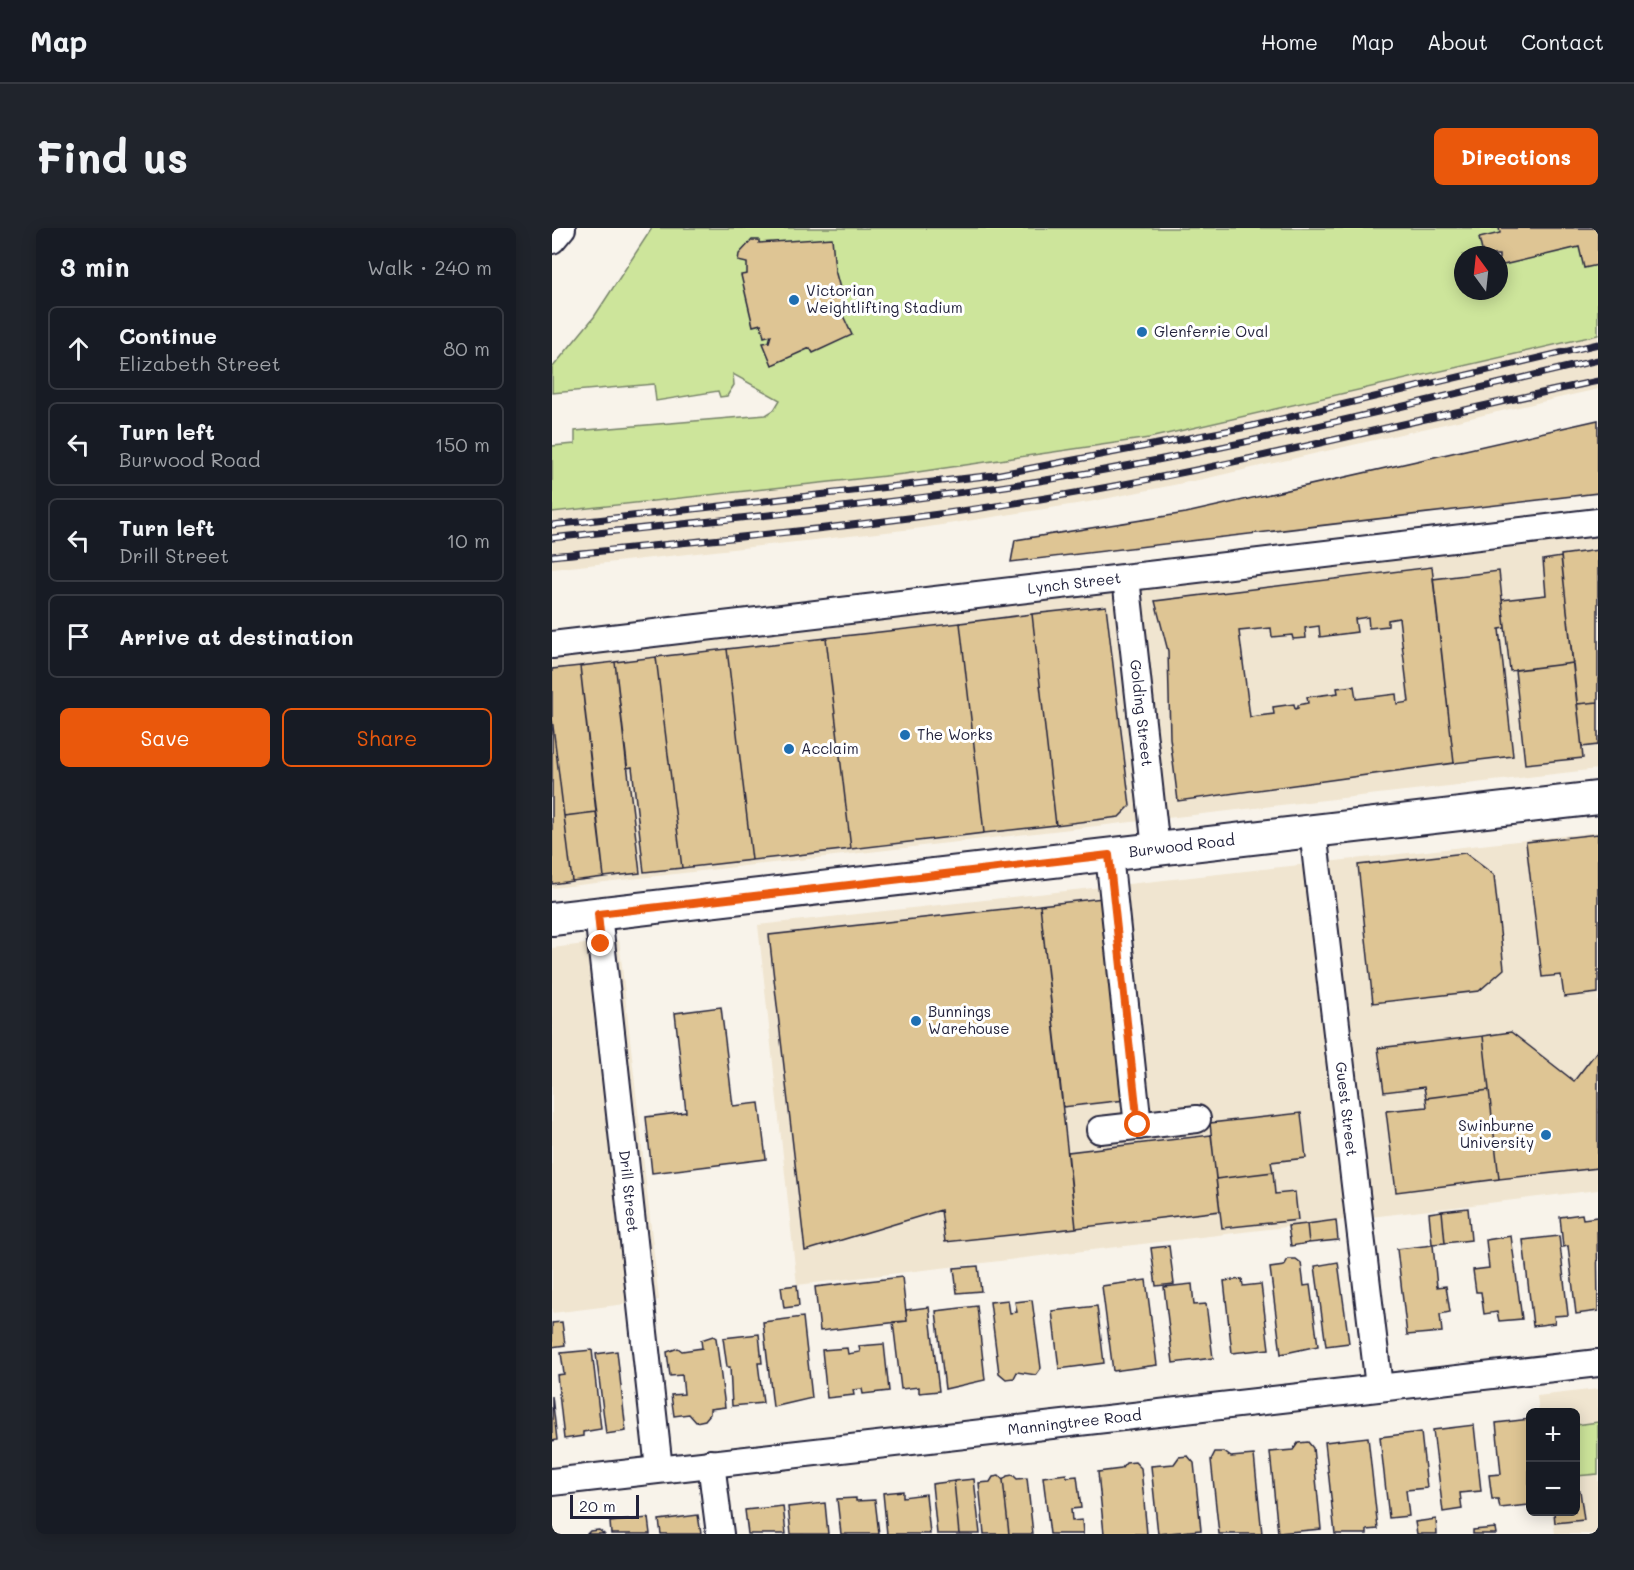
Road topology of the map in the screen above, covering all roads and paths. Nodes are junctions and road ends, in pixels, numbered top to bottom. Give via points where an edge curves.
1 (562, 228) edge
2 (552, 240) edge
3 (1598, 522) edge
4 (1126, 578) junction
5 (552, 645) edge
6 (1598, 798) edge
7 (1313, 831) junction
8 (1156, 849) junction
9 (1109, 855) junction
10 (598, 914) junction
11 (552, 919) edge
12 (1197, 1119) dead end
13 (1138, 1125) junction
14 (1100, 1130) dead end
15 (1598, 1363) edge
16 (1379, 1386) junction
17 (711, 1463) junction
18 (659, 1469) junction
19 (552, 1482) edge
20 (720, 1534) edge

1 - 2 street
3 - 4 street, Lynch Street
4 - 5 street, Lynch Street
4 - 8 street, Golding Street
6 - 7 main road, Burwood Road
7 - 8 main road, Burwood Road
7 - 16 street, Guest Street
8 - 9 main road, Burwood Road
9 - 10 main road, Burwood Road
9 - 13 street
10 - 11 main road, Burwood Road
10 - 18 street, Drill Street
12 - 13 street
13 - 14 street
15 - 16 street, Manningtree Road
16 - 17 street, Manningtree Road
17 - 18 street, Manningtree Road
17 - 20 street
18 - 19 street, Manningtree Road

